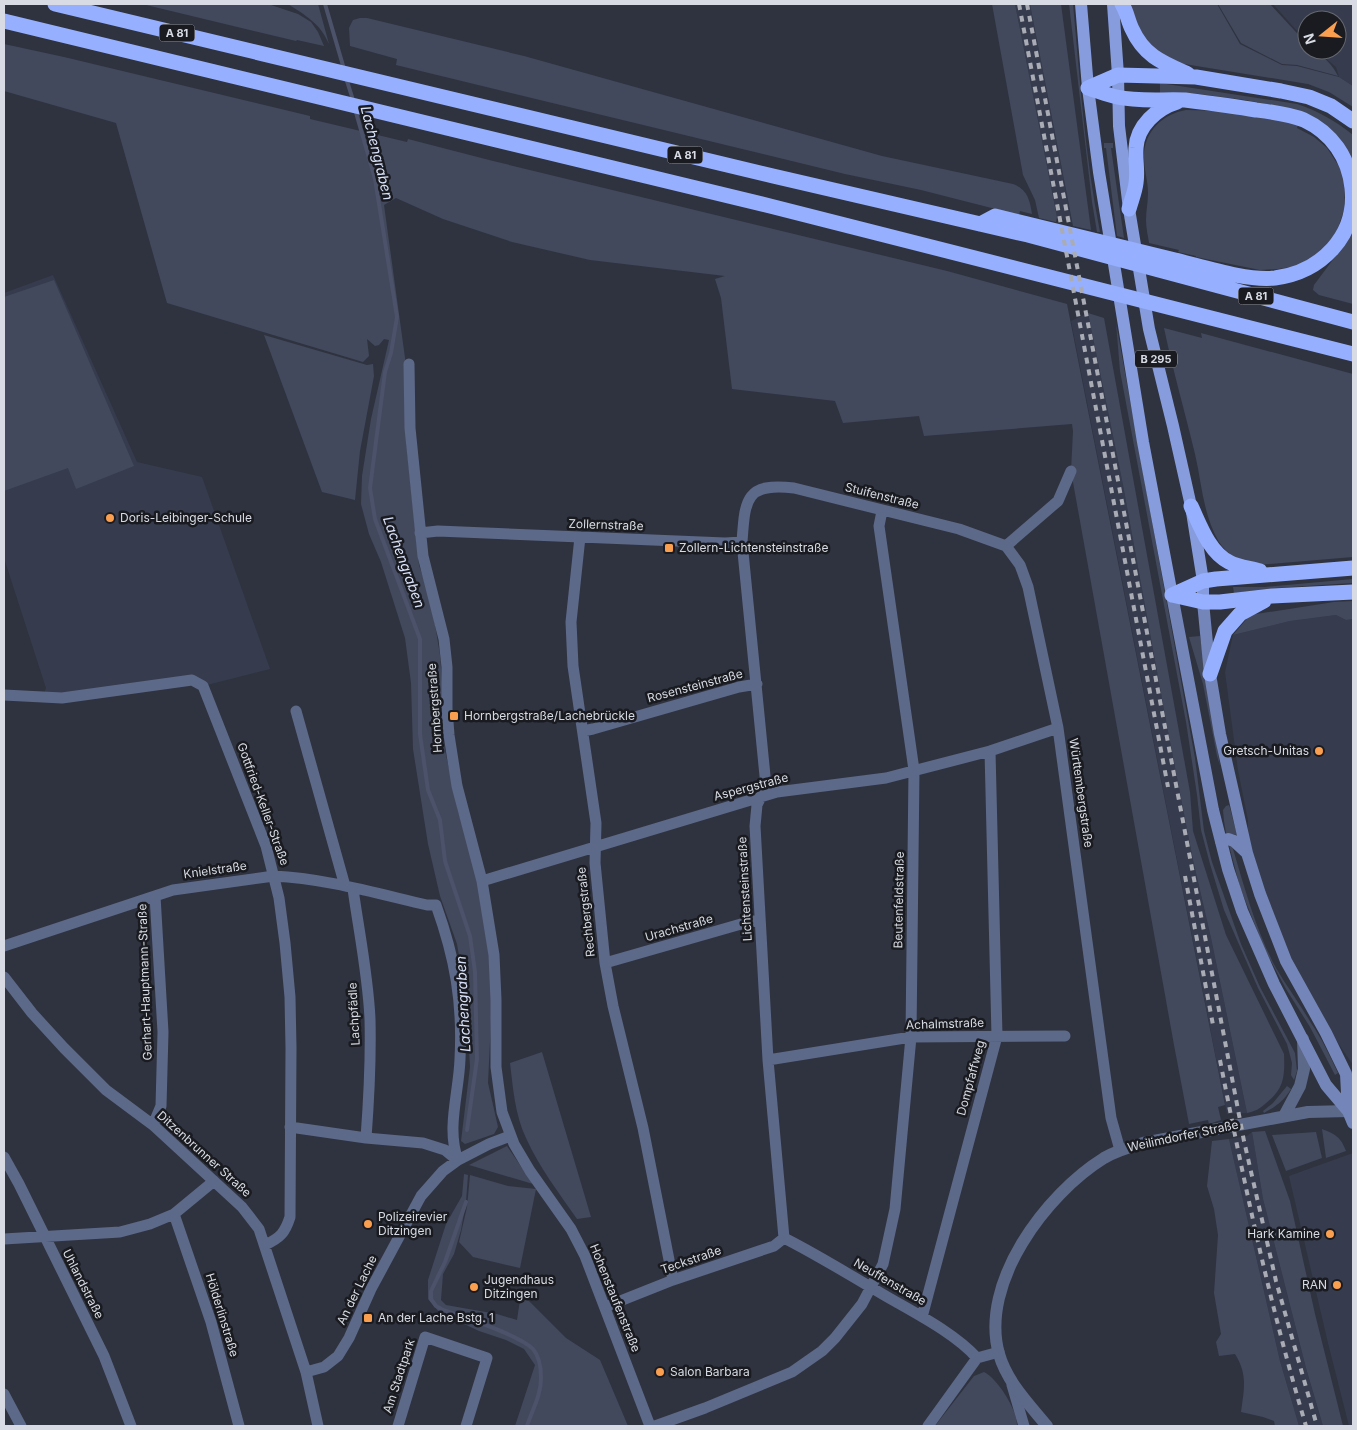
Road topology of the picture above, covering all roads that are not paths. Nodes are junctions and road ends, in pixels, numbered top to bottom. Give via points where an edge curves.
1 (55, 4) edge
2 (1081, 4) edge
3 (1113, 4) edge
4 (1122, 4) edge
5 (4, 21) edge
6 (1118, 74) junction
7 (1196, 77) junction
8 (1088, 88) junction
9 (1118, 97) junction
10 (1184, 100) junction
11 (1353, 121) edge
12 (1129, 209) junction
13 (1158, 262) junction
14 (1353, 322) edge
15 (1331, 347) junction
16 (1353, 354) edge
17 (1353, 360) edge
18 (410, 364) dead end
19 (1071, 472) dead end
20 (1191, 506) junction
21 (882, 511) junction
22 (420, 533) junction
23 (580, 537) junction
24 (742, 542) junction
25 (1006, 546) junction
26 (1353, 568) edge
27 (1276, 574) junction
28 (1203, 582) junction
29 (1353, 592) edge
30 (1172, 595) junction
31 (1272, 596) junction
32 (1203, 602) junction
33 (1210, 674) junction
34 (757, 684) junction
35 (4, 695) edge
36 (296, 711) dead end
37 (1058, 728) junction
38 (583, 731) junction
39 (990, 751) junction
40 (914, 770) junction
41 (761, 796) junction
42 (1221, 842) junction
43 (595, 846) junction
44 (1247, 853) junction
45 (274, 876) junction
46 (482, 881) junction
47 (349, 887) junction
48 (155, 896) junction
49 (760, 920) junction
50 (4, 946) edge
51 (605, 963) junction
52 (4, 977) edge
53 (997, 1036) junction
54 (1065, 1036) dead end
55 (911, 1037) junction
56 (1303, 1039) junction
57 (768, 1060) junction
58 (1351, 1111) edge
59 (1284, 1116) junction
60 (1353, 1123) edge
61 (153, 1125) junction
62 (290, 1127) junction
63 (510, 1136) junction
64 (366, 1138) junction
65 (1120, 1150) junction
66 (4, 1157) edge
67 (458, 1160) junction
68 (214, 1181) junction
69 (174, 1214) junction
70 (44, 1236) junction
71 (784, 1238) junction
72 (4, 1239) edge
73 (265, 1245) junction
74 (672, 1280) junction
75 (872, 1288) junction
76 (605, 1307) junction
77 (922, 1317) junction
78 (999, 1352) junction
79 (977, 1358) junction
80 (306, 1372) junction
81 (1011, 1382) junction
82 (4, 1394) edge
83 (1045, 1425) edge
84 (21, 1426) edge
85 (131, 1426) edge
86 (239, 1426) edge
87 (318, 1426) edge
88 (398, 1426) edge
89 (466, 1426) edge
90 (650, 1426) edge
91 (655, 1426) edge
92 (928, 1426) edge
93 (1024, 1426) edge

1 - 13 highway, A 81 via 980,224 1027,229
2 - 8 main road, B 295
3 - 6 main road
4 - 7 highway via 1137,41 1145,51
5 - 15 highway, A 81 via 770,206
6 - 7 highway
6 - 8 highway
6 - 9 main road
7 - 11 highway via 1309,97 1331,106
8 - 9 highway, A 81
8 - 30 main road, B 295 via 1115,275
9 - 10 highway, A 81
9 - 12 main road, B 295
10 - 12 highway, A 81 via 1162,108 1140,132 1136,148 1136,184
10 - 13 highway, A 81 via 1274,112 1314,126 1329,138 1347,164 1352,193 1351,213 1345,231 1329,254 1306,270 1276,278 1253,278
12 - 20 main road, B 295 via 1149,329
13 - 14 highway, A 81
15 - 16 highway, A 81
15 - 17 highway
18 - 22 street, Hornbergstraße via 410,428
19 - 25 street via 1058,501
20 - 27 highway via 1217,554 1229,562
20 - 28 main road, B 295
21 - 24 street, Stuifenstraße via 794,488 768,487 752,495 747,502
21 - 25 street, Stuifenstraße via 958,529
21 - 40 street, Beutenfeldstraße via 879,526
22 - 23 street, Zollernstraße
22 - 46 street, Hornbergstraße via 444,639 449,734 457,786
23 - 24 street, Zollernstraße
23 - 38 street, Rechbergstraße via 571,622 573,666
24 - 34 street, Lichtensteinstraße
25 - 37 street, Württembergstraße via 1020,565 1028,587
26 - 27 highway
27 - 28 highway
28 - 30 highway
28 - 32 main road, B 295
29 - 31 highway
30 - 32 highway
30 - 42 main road
31 - 32 highway
31 - 33 highway via 1240,614 1231,623 1225,631
32 - 33 main road
33 - 44 main road
34 - 38 street, Rosensteinstraße
34 - 41 street, Lichtensteinstraße via 766,786
35 - 45 street, Gottfried-Keller-Straße via 62,698 186,680 198,682 203,686 237,770
36 - 47 street, Lachpfädle
37 - 39 street, Aspergstraße
37 - 65 street, Württembergstraße via 1111,1118
38 - 43 street, Rechbergstraße via 596,823
39 - 40 street, Aspergstraße
39 - 53 street, Dompfaffweg
40 - 41 street, Aspergstraße via 886,778
40 - 55 street, Beutenfeldstraße
41 - 43 street, Aspergstraße
41 - 49 street, Lichtensteinstraße via 755,826
42 - 44 main road via 1234,841
42 - 56 main road via 1254,942
43 - 46 street, Aspergstraße
43 - 51 street, Rechbergstraße
44 - 58 main road via 1286,961 1346,1074
45 - 47 street, Knielstraße
45 - 48 street, Knielstraße via 173,890
45 - 62 street, Gottfried-Keller-Straße via 290,997
46 - 63 street, Hornbergstraße via 494,955 498,1089
47 - 64 street, Lachpfädle via 365,970 370,1017
47 - 67 street, Knielstraße via 436,905 454,964 460,1006 460,1060 453,1147
48 - 50 street, Knielstraße
48 - 61 street, Gerhart-Hauptmann-Straße via 163,1032 161,1106
49 - 51 street, Urachstraße
49 - 57 street, Lichtensteinstraße
51 - 74 street, Rechbergstraße via 643,1128
52 - 61 street, Ditzenbrunner Straße via 32,1013 106,1090
53 - 54 street, Achalmstraße
53 - 55 street, Achalmstraße
53 - 77 street, Dompfaffweg
55 - 57 street, Achalmstraße
55 - 75 street, Beutenfeldstraße via 895,1209 883,1264
56 - 58 main road via 1326,1085
56 - 59 street via 1304,1069 1300,1086
57 - 71 street, Lichtensteinstraße
58 - 59 street, Weilimdorfer Straße via 1314,1111
58 - 60 main road
59 - 65 street, Weilimdorfer Straße
61 - 68 street, Ditzenbrunner Straße
62 - 64 street
62 - 73 street, Gottfried-Keller-Straße via 290,1217 286,1230
63 - 67 street, An der Lache
63 - 76 street, Hohenstaufenstraße via 571,1229
64 - 67 street via 423,1143 445,1150
65 - 78 street, Weilimdorfer Straße via 1103,1159 1060,1195 1017,1252 1000,1291 997,1311
66 - 70 street, Uhlandstraße
67 - 80 street, An der Lache via 443,1171 421,1196 338,1356 324,1367
68 - 69 street
68 - 73 street, Ditzenbrunner Straße via 242,1206 259,1229
69 - 70 street via 120,1232
69 - 86 street, Hölderlinstraße via 211,1322
70 - 72 street
70 - 85 street, Uhlandstraße via 104,1356
71 - 74 street, Teckstraße via 774,1246
71 - 75 street, Neuffenstraße
73 - 80 street, Ditzenbrunner Straße
74 - 76 street, Teckstraße
75 - 77 street, Neuffenstraße
75 - 91 street, Beutenfeldstraße via 835,1338 792,1372
76 - 90 street, Hohenstaufenstraße
77 - 79 street, Neuffenstraße via 967,1347
78 - 79 street
78 - 81 street, Weilimdorfer Straße
79 - 92 street
80 - 87 street, Ditzenbrunner Straße
81 - 83 street, Weilimdorfer Straße
81 - 93 street, Weilimdorfer Straße
82 - 84 street
88 - 89 street, Am Stadtpark via 425,1337 487,1358

